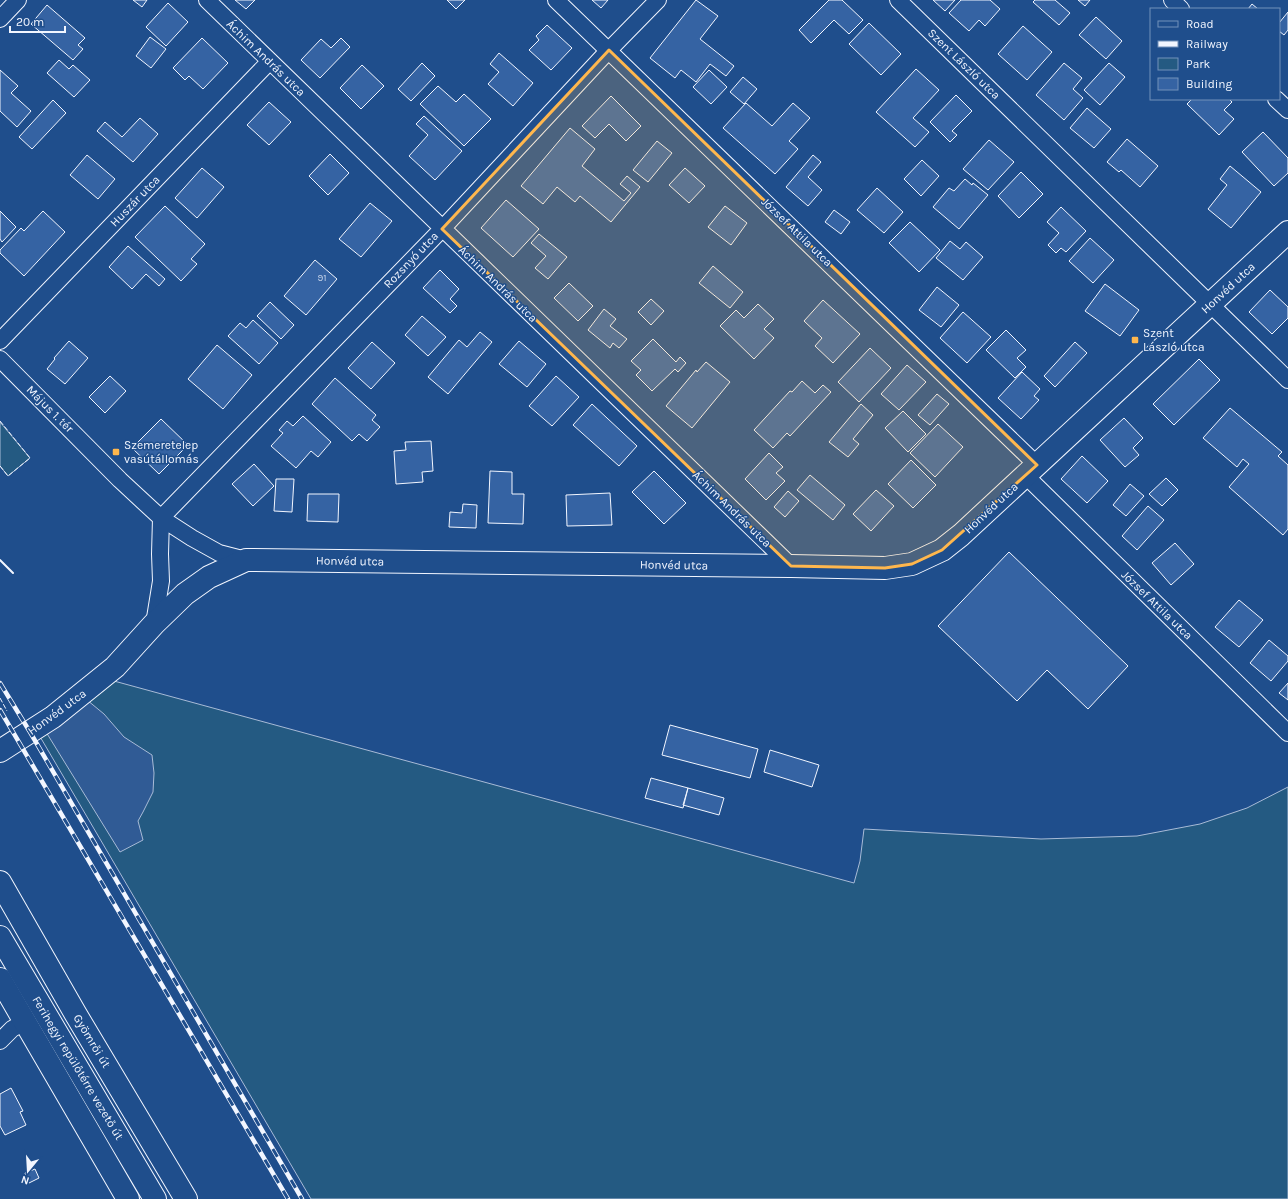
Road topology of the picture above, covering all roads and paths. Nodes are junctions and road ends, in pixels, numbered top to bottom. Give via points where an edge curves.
1 (18, 0) edge
2 (206, 0) edge
3 (556, 0) edge
4 (658, 0) edge
5 (898, 0) edge
6 (1172, 0) edge
7 (1180, 8) edge
8 (0, 19) edge
9 (609, 50) junction
10 (270, 61) junction
11 (1277, 100) edge
12 (1288, 110) edge
13 (442, 229) junction
14 (1288, 232) edge
15 (1211, 304) junction
16 (0, 341) edge
17 (0, 359) edge
18 (1288, 380) edge
19 (1031, 471) junction
20 (161, 518) junction
21 (246, 560) junction
22 (791, 566) junction
23 (154, 624) junction
24 (1288, 733) edge
25 (0, 751) edge
26 (0, 882) edge
27 (0, 937) edge
28 (0, 979) edge
29 (24, 1022) junction
30 (0, 1041) edge
31 (128, 1199) edge
32 (156, 1199) edge
33 (186, 1199) edge

1 - 8 street
2 - 10 street, Áchim András utca
3 - 9 street, József Attila utca
4 - 9 street, Rozsnyó utca
5 - 15 street, Szent László utca
6 - 7 street
9 - 13 street, Rozsnyó utca
9 - 19 street, József Attila utca
10 - 13 street, Áchim András utca
10 - 16 street, Huszár utca
11 - 12 street
13 - 20 street, Rozsnyó utca
13 - 22 street, Áchim András utca
14 - 15 street, Honvéd utca
15 - 18 street, Szent László utca
15 - 19 street, Honvéd utca
17 - 20 street, Május 1. tér
19 - 22 street, Honvéd utca via 952,543 912,564 885,568
19 - 24 street, József Attila utca
20 - 21 street via 219,552
20 - 23 street via 161,581
21 - 22 street, Honvéd utca
21 - 23 street, Honvéd utca via 209,577 185,594
23 - 25 street, Honvéd utca via 115,667 52,717
26 - 33 street, Gyömrői út
27 - 32 street, Ferihegyi repülőtérre vezető út
28 - 29 street
29 - 30 street
29 - 31 street

